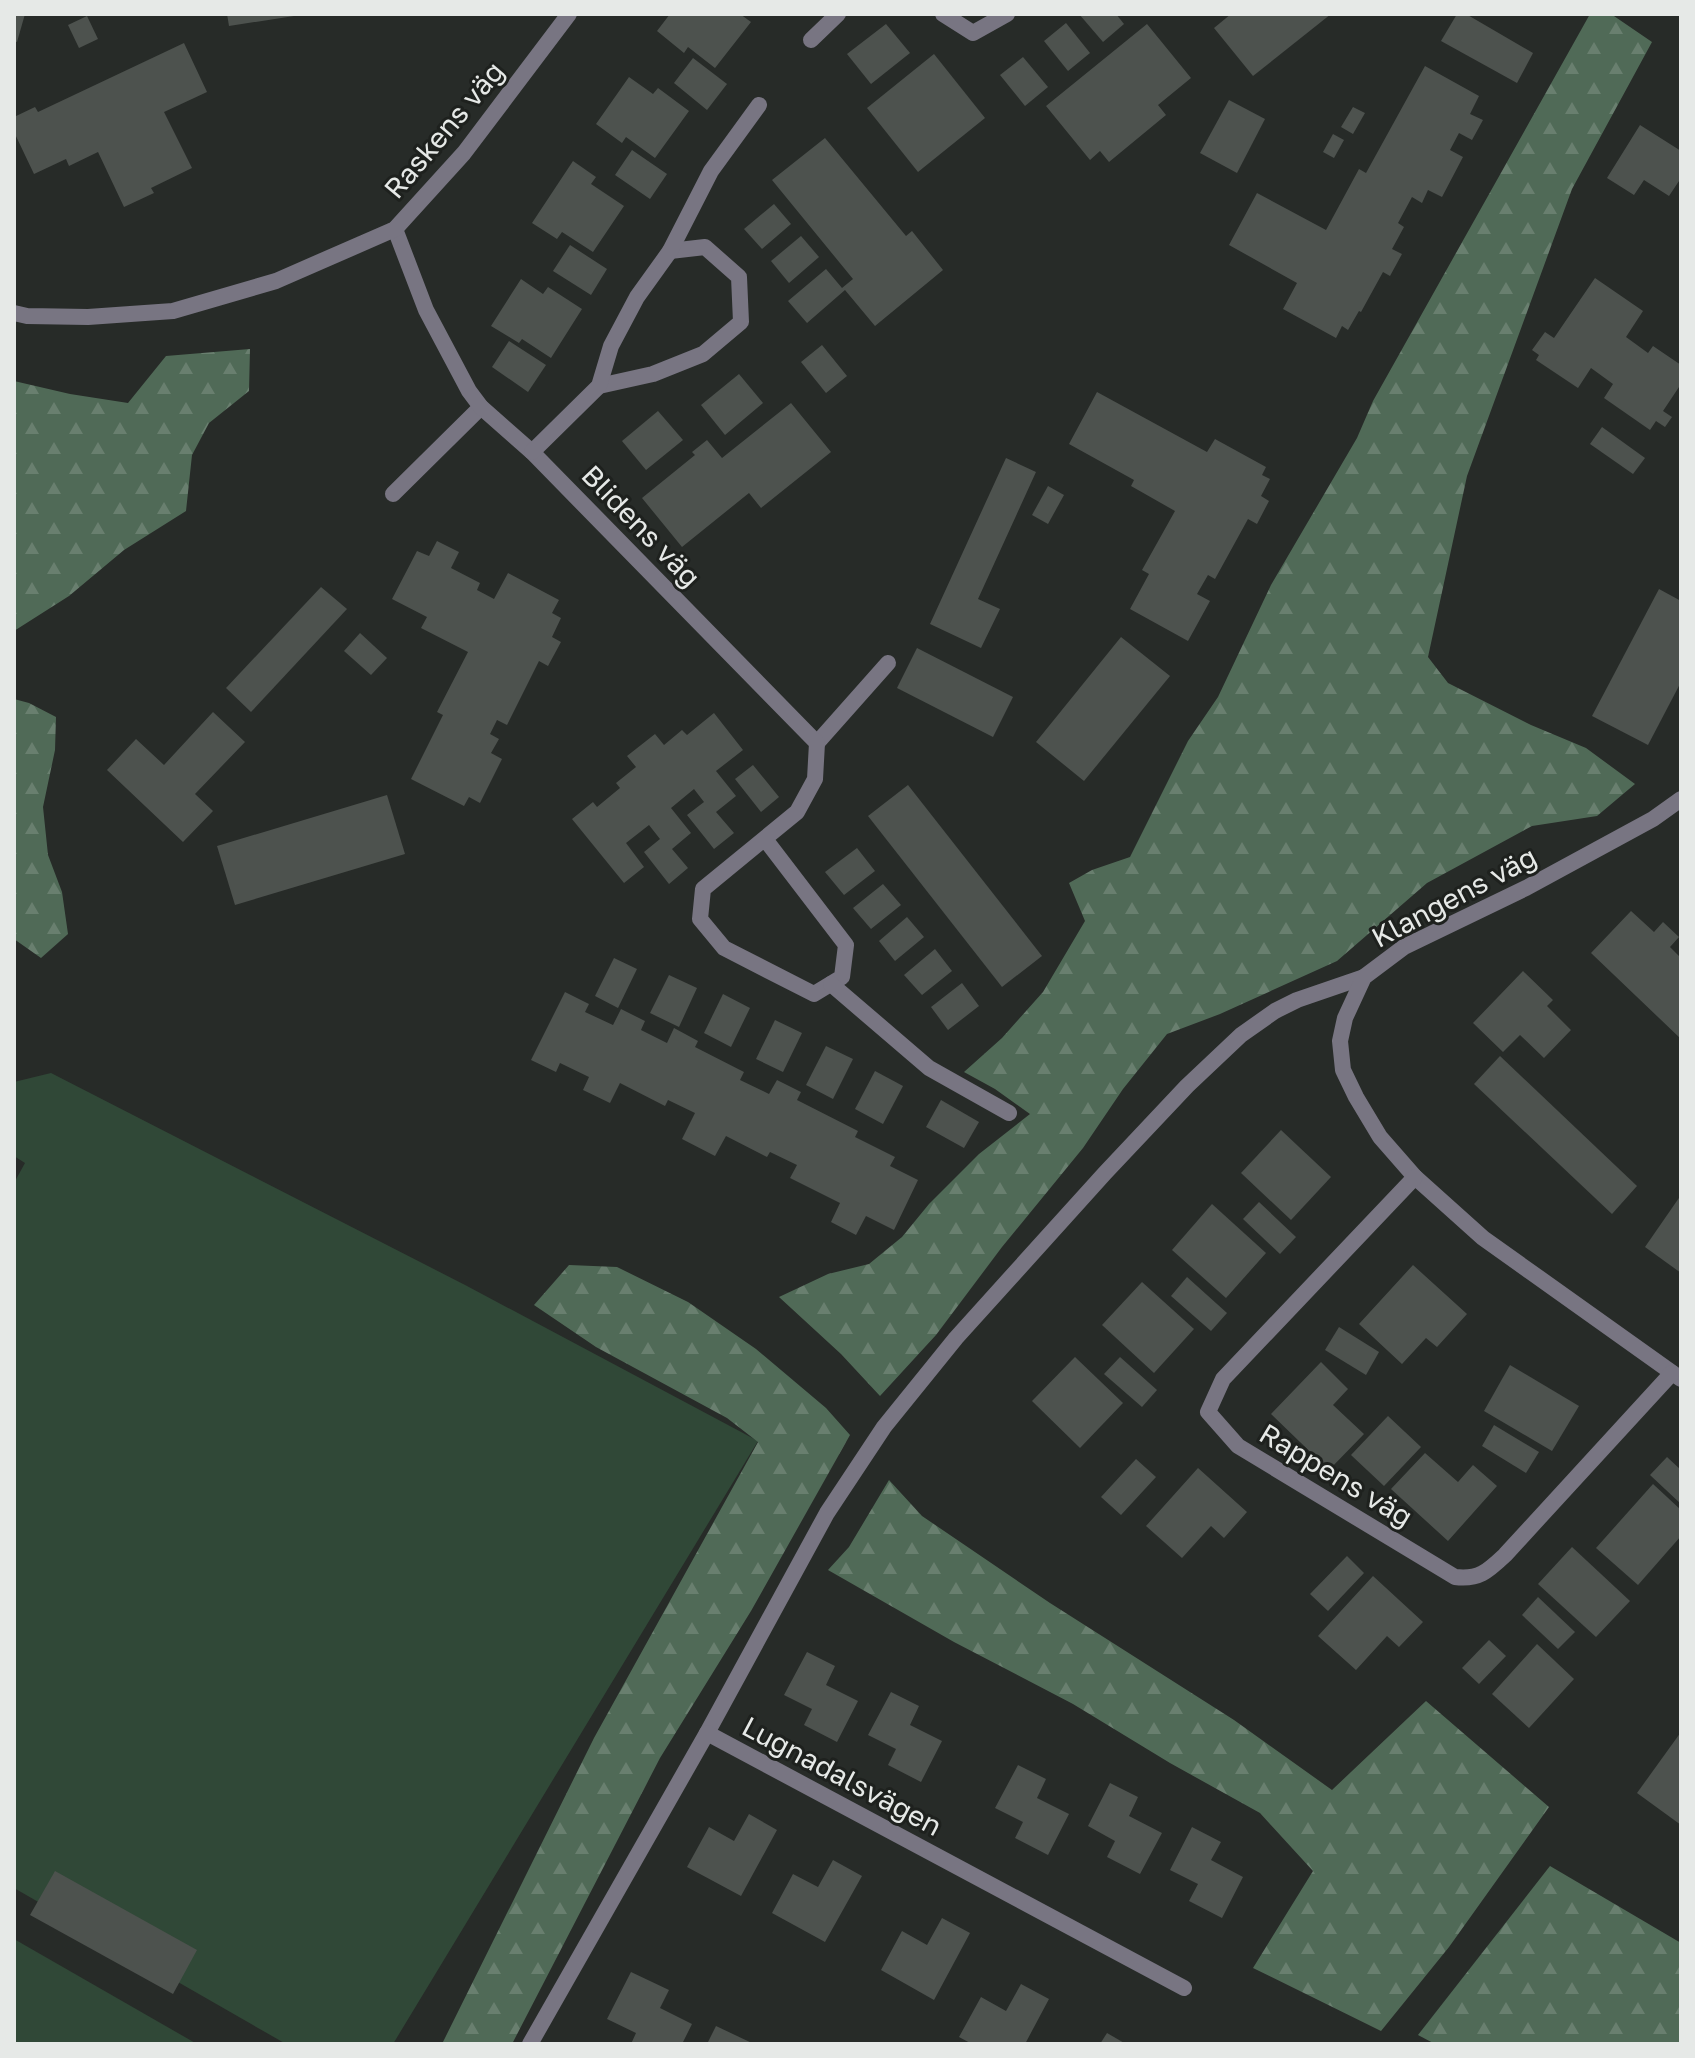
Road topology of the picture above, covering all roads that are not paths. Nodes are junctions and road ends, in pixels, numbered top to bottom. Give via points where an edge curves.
1 (569, 14) edge
2 (838, 14) edge
3 (943, 14) edge
4 (1007, 14) edge
5 (811, 40) dead end
6 (759, 105) dead end
7 (395, 229) junction
8 (670, 251) junction
9 (14, 313) edge
10 (599, 386) junction
11 (481, 407) junction
12 (532, 452) junction
13 (393, 494) dead end
14 (888, 663) dead end
15 (817, 743) junction
16 (1681, 799) edge
17 (765, 839) junction
18 (1364, 977) junction
19 (831, 984) junction
20 (1009, 1113) dead end
21 (1415, 1177) junction
22 (1677, 1376) edge
23 (707, 1733) junction
24 (1184, 1988) dead end
25 (530, 2044) edge

1 - 7 street, Raskens väg via 464,153
2 - 5 street
3 - 4 street via 973,33
6 - 8 street via 711,171
7 - 9 street, Raskens väg via 276,281 173,311 88,317
7 - 11 street, Blidens väg via 426,310
8 - 10 street via 611,346
8 - 10 street via 705,247 739,277 741,322 703,354 653,374
10 - 12 street
11 - 12 street, Blidens väg
11 - 13 street
12 - 15 street, Blidens väg
14 - 15 street
15 - 17 street via 815,779 797,812
16 - 18 street, Klangens väg via 1526,888 1404,947
17 - 19 street via 846,945 842,977
17 - 19 street via 703,889 700,919 724,948 814,994
18 - 21 street, Klangens väg via 1345,1018 1340,1041 1343,1070 1380,1137
18 - 23 street via 1297,1000 1233,1042 956,1338 884,1427 827,1513
19 - 20 street via 929,1068
21 - 22 street, Klangens väg via 1483,1238
21 - 22 street, Rappens väg via 1223,1379 1208,1412 1238,1446 1455,1577 1472,1579 1487,1573
23 - 24 street, Lugnadalsvägen
23 - 25 street, Lugnadalsvägen

